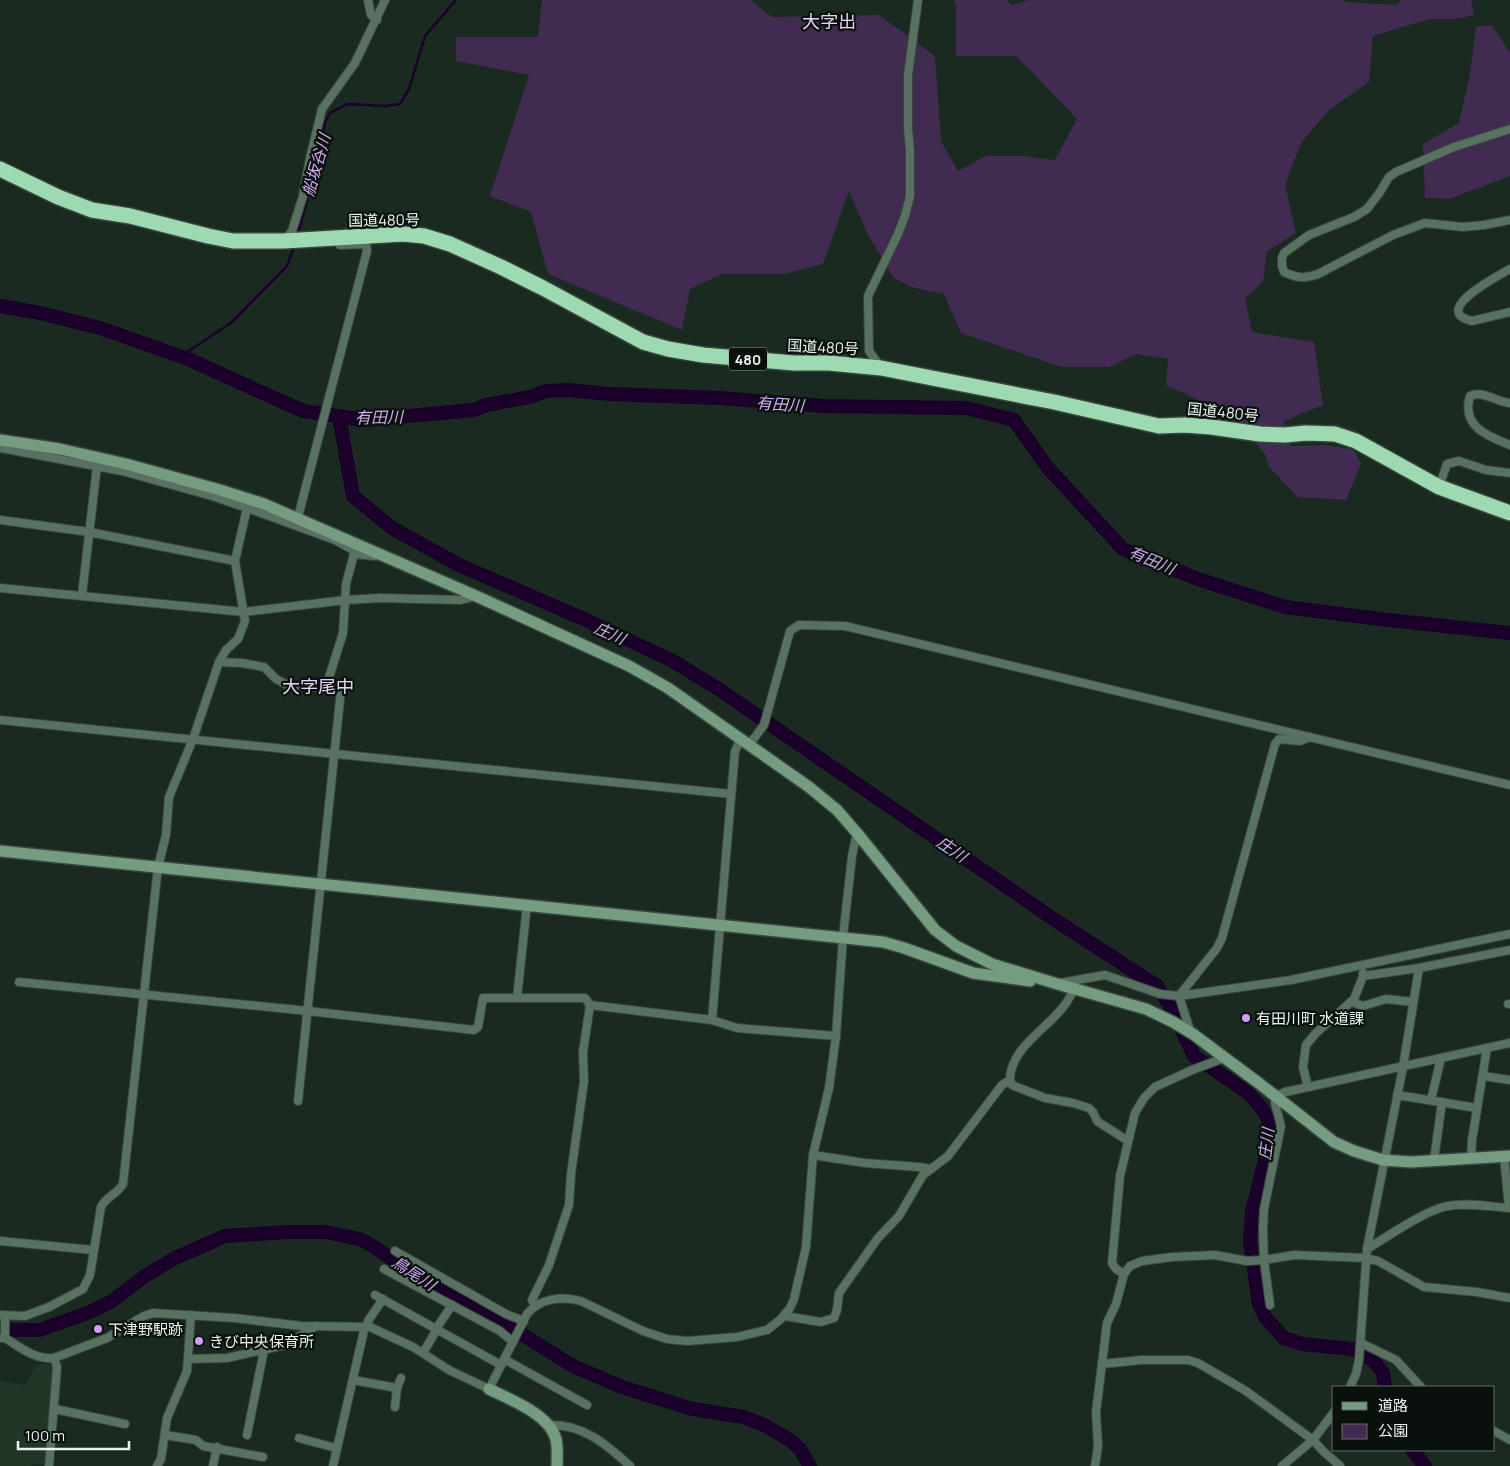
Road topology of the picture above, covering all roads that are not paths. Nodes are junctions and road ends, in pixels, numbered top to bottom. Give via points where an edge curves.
1 (368, 0) edge
2 (386, 0) edge
3 (918, 0) edge
4 (377, 20) junction
5 (1510, 129) edge
6 (0, 169) edge
7 (1510, 220) edge
8 (323, 239) junction
9 (284, 241) junction
10 (1510, 269) edge
11 (1510, 312) edge
12 (881, 368) junction
13 (1510, 403) edge
14 (0, 440) edge
15 (1510, 445) edge
16 (0, 448) edge
17 (98, 466) junction
18 (124, 467) junction
19 (1510, 472) edge
20 (1439, 487) junction
21 (220, 490) junction
22 (247, 508) junction
23 (1510, 513) edge
24 (299, 514) junction
25 (0, 520) edge
26 (89, 532) junction
27 (379, 553) junction
28 (354, 554) junction
29 (234, 562) junction
30 (0, 588) edge
31 (82, 595) junction
32 (476, 596) junction
33 (346, 600) junction
34 (244, 612) junction
35 (219, 662) junction
36 (326, 687) junction
37 (0, 720) edge
38 (1310, 736) junction
39 (193, 739) junction
40 (745, 742) junction
41 (335, 755) junction
42 (1510, 785) edge
43 (730, 794) junction
44 (857, 833) junction
45 (0, 851) edge
46 (158, 867) junction
47 (321, 884) junction
48 (527, 905) junction
49 (719, 925) junction
50 (1510, 934) edge
51 (843, 937) junction
52 (1510, 950) edge
53 (980, 958) junction
54 (1362, 966) junction
55 (1419, 968) junction
56 (973, 973) junction
57 (1363, 976) junction
58 (19, 982) dead end
59 (1054, 984) junction
60 (1074, 989) junction
61 (144, 996) junction
62 (1179, 996) junction
63 (517, 998) junction
64 (1352, 1002) junction
65 (1413, 1002) junction
66 (590, 1005) junction
67 (308, 1011) junction
68 (712, 1020) junction
69 (1189, 1031) junction
70 (836, 1036) junction
71 (1510, 1043) edge
72 (1487, 1048) junction
73 (1224, 1058) junction
74 (1441, 1058) junction
75 (1403, 1067) junction
76 (1483, 1076) junction
77 (1010, 1080) junction
78 (1510, 1080) edge
79 (1308, 1086) junction
80 (1397, 1095) junction
81 (1276, 1096) junction
82 (1431, 1100) junction
83 (298, 1101) dead end
84 (1442, 1102) junction
85 (1477, 1108) junction
86 (1128, 1141) junction
87 (813, 1155) junction
88 (1507, 1156) edge
89 (1471, 1158) junction
90 (1383, 1160) junction
91 (1434, 1160) junction
92 (931, 1170) junction
93 (1509, 1208) edge
94 (0, 1241) edge
95 (1367, 1248) junction
96 (93, 1250) junction
97 (394, 1251) dead end
98 (1365, 1258) junction
99 (1264, 1260) junction
100 (384, 1269) dead end
101 (1124, 1274) junction
102 (1510, 1298) edge
103 (452, 1305) junction
104 (1270, 1305) dead end
105 (536, 1306) junction
106 (191, 1315) junction
107 (785, 1316) junction
108 (3, 1317) edge
109 (523, 1323) junction
110 (317, 1326) junction
111 (367, 1326) junction
112 (437, 1329) junction
113 (4, 1337) edge
114 (514, 1340) junction
115 (1361, 1343) junction
116 (264, 1350) junction
117 (423, 1353) junction
118 (54, 1358) junction
119 (188, 1359) junction
120 (503, 1362) junction
121 (1102, 1364) junction
122 (401, 1378) dead end
123 (353, 1380) junction
124 (1350, 1386) edge
125 (1420, 1386) edge
126 (397, 1388) junction
127 (489, 1389) junction
128 (587, 1406) dead end
129 (395, 1407) dead end
130 (55, 1409) junction
131 (1332, 1415) edge
132 (125, 1424) dead end
133 (549, 1425) junction
134 (1495, 1431) edge
135 (165, 1434) junction
136 (247, 1435) dead end
137 (299, 1438) dead end
138 (1313, 1440) junction
139 (1510, 1440) edge
140 (217, 1447) junction
141 (336, 1448) junction
142 (263, 1457) dead end
143 (49, 1466) edge
144 (157, 1466) edge
145 (213, 1466) edge
146 (333, 1466) edge
147 (557, 1466) edge
148 (630, 1466) edge
149 (1095, 1466) edge
150 (1282, 1466) edge
151 (1340, 1466) edge

1 - 4 street via 371,15
2 - 4 street
3 - 12 street via 908,75 910,196 902,225 868,296 869,351
4 - 9 street via 355,63 322,109 304,196 292,231
5 - 7 street via 1454,147 1396,172 1367,209 1309,235 1284,252 1282,266 1284,272 1308,278 1393,235 1425,223 1463,227
6 - 9 highway, 国道480号 / 480 via 92,210 233,241
8 - 9 highway, 国道480号 / 480
8 - 12 highway, 国道480号 / 480 via 403,234 450,244 543,288 643,342 668,349 785,363
8 - 24 street via 328,245 366,244 367,251
10 - 11 street via 1473,291 1460,303 1459,310 1466,320 1472,321
12 - 20 highway, 国道480号 / 480 via 1159,426 1194,426 1260,434 1335,434 1356,441
13 - 15 street via 1474,394 1467,405 1476,427
14 - 18 street via 60,449
16 - 17 street
17 - 18 street
17 - 26 street
18 - 21 street
18 - 22 street
19 - 20 street via 1486,470 1459,461 1447,464
20 - 23 highway, 国道480号 / 480
21 - 22 street via 222,496
21 - 24 street
22 - 28 street via 335,540 353,550
22 - 29 street
24 - 27 street
25 - 26 street
26 - 29 street
26 - 31 street
27 - 28 street via 375,556
27 - 32 street
28 - 33 street via 346,584
29 - 34 street
30 - 31 street
31 - 34 street
32 - 33 street via 461,600
32 - 40 street via 629,666 668,688
33 - 34 street
33 - 36 street via 343,633
34 - 35 street via 245,622 238,638
35 - 36 street via 264,668 292,687
35 - 39 street
36 - 41 street via 341,690
37 - 39 street
38 - 40 street via 845,626 799,625 790,631 764,725
38 - 42 street
38 - 62 street via 1300,741 1279,739 1274,744 1222,938
39 - 41 street
39 - 46 street via 169,798 166,835
40 - 43 street via 735,751
40 - 44 street via 809,787 837,810
41 - 43 street
41 - 47 street
43 - 49 street
44 - 51 street
44 - 53 street via 935,930
45 - 46 street
46 - 47 street
46 - 61 street
47 - 48 street
47 - 67 street
48 - 49 street
48 - 63 street
49 - 51 street
49 - 68 street
50 - 54 street
51 - 56 street via 883,942
51 - 70 street
52 - 55 street
53 - 56 street via 986,968
53 - 59 street
54 - 57 street
54 - 62 street
55 - 57 street
55 - 65 street
56 - 59 street
57 - 64 street
58 - 61 street
59 - 60 street
59 - 62 street via 1104,975 1160,994
60 - 69 street via 1146,1009
60 - 77 street via 1064,1006 1022,1050 1012,1067
61 - 67 street
61 - 96 street via 125,1179 101,1207
62 - 69 street
63 - 66 street via 585,998
63 - 67 street via 483,998 478,1027 474,1030
64 - 65 street via 1363,1006 1386,1000
64 - 79 street via 1306,1044 1302,1067
65 - 75 street
66 - 68 street
66 - 105 street via 569,1205 549,1265 532,1300
67 - 83 street
68 - 70 street via 737,1028
69 - 73 street
70 - 87 street
71 - 72 street
72 - 74 street
72 - 76 street
73 - 81 street
73 - 86 street via 1155,1087 1135,1113
74 - 75 street
74 - 82 street
75 - 79 street
75 - 80 street
76 - 78 street
76 - 85 street
77 - 86 street via 1012,1085 1045,1098 1090,1108 1097,1121
77 - 92 street via 1002,1085 948,1156
79 - 81 street
80 - 82 street
80 - 90 street
81 - 90 street via 1334,1142
81 - 99 street via 1281,1126 1264,1209
82 - 84 street
84 - 85 street
84 - 91 street
85 - 89 street
86 - 101 street via 1120,1176 1112,1263
87 - 92 street
87 - 107 street via 806,1246 794,1299
88 - 89 street
88 - 93 street
89 - 91 street
90 - 91 street
90 - 95 street
92 - 107 street via 923,1175 899,1216 878,1238 839,1293 834,1318 821,1322
93 - 95 street via 1444,1206
94 - 96 street
95 - 98 street
96 - 108 street via 90,1275 83,1288 25,1316
97 - 109 street
98 - 99 street via 1294,1255
98 - 102 street via 1378,1261 1424,1287
98 - 115 street
99 - 101 street via 1247,1261 1215,1255 1172,1257 1142,1261 1130,1266
99 - 104 street
100 - 103 street
101 - 121 street via 1107,1324
103 - 112 street
103 - 114 street
105 - 107 street via 555,1299 573,1299 643,1332 677,1341 753,1334 767,1330
105 - 109 street
106 - 110 street
106 - 118 street via 148,1314 107,1338
106 - 119 street
108 - 113 street
109 - 114 street
110 - 111 street
110 - 116 street via 285,1345
111 - 112 street via 379,1297
111 - 117 street
111 - 123 street
112 - 117 street
112 - 120 street
113 - 118 street via 35,1356
114 - 120 street
115 - 124 street via 1358,1367
115 - 125 street via 1396,1360
116 - 119 street via 228,1358
116 - 136 street
117 - 127 street via 448,1370
118 - 130 street via 57,1367
119 - 135 street via 184,1379 167,1418
120 - 127 street
120 - 128 street
121 - 138 street via 1141,1360 1198,1363 1246,1391
121 - 149 street via 1096,1412 1098,1446
122 - 126 street
123 - 126 street
123 - 141 street
126 - 129 street
127 - 133 street
130 - 132 street
130 - 143 street
131 - 138 street
133 - 147 street via 556,1439
133 - 148 street via 567,1425 587,1432 613,1449
134 - 139 street
135 - 140 street
135 - 144 street
137 - 141 street
138 - 150 street
138 - 151 street
140 - 142 street
140 - 145 street
141 - 146 street

